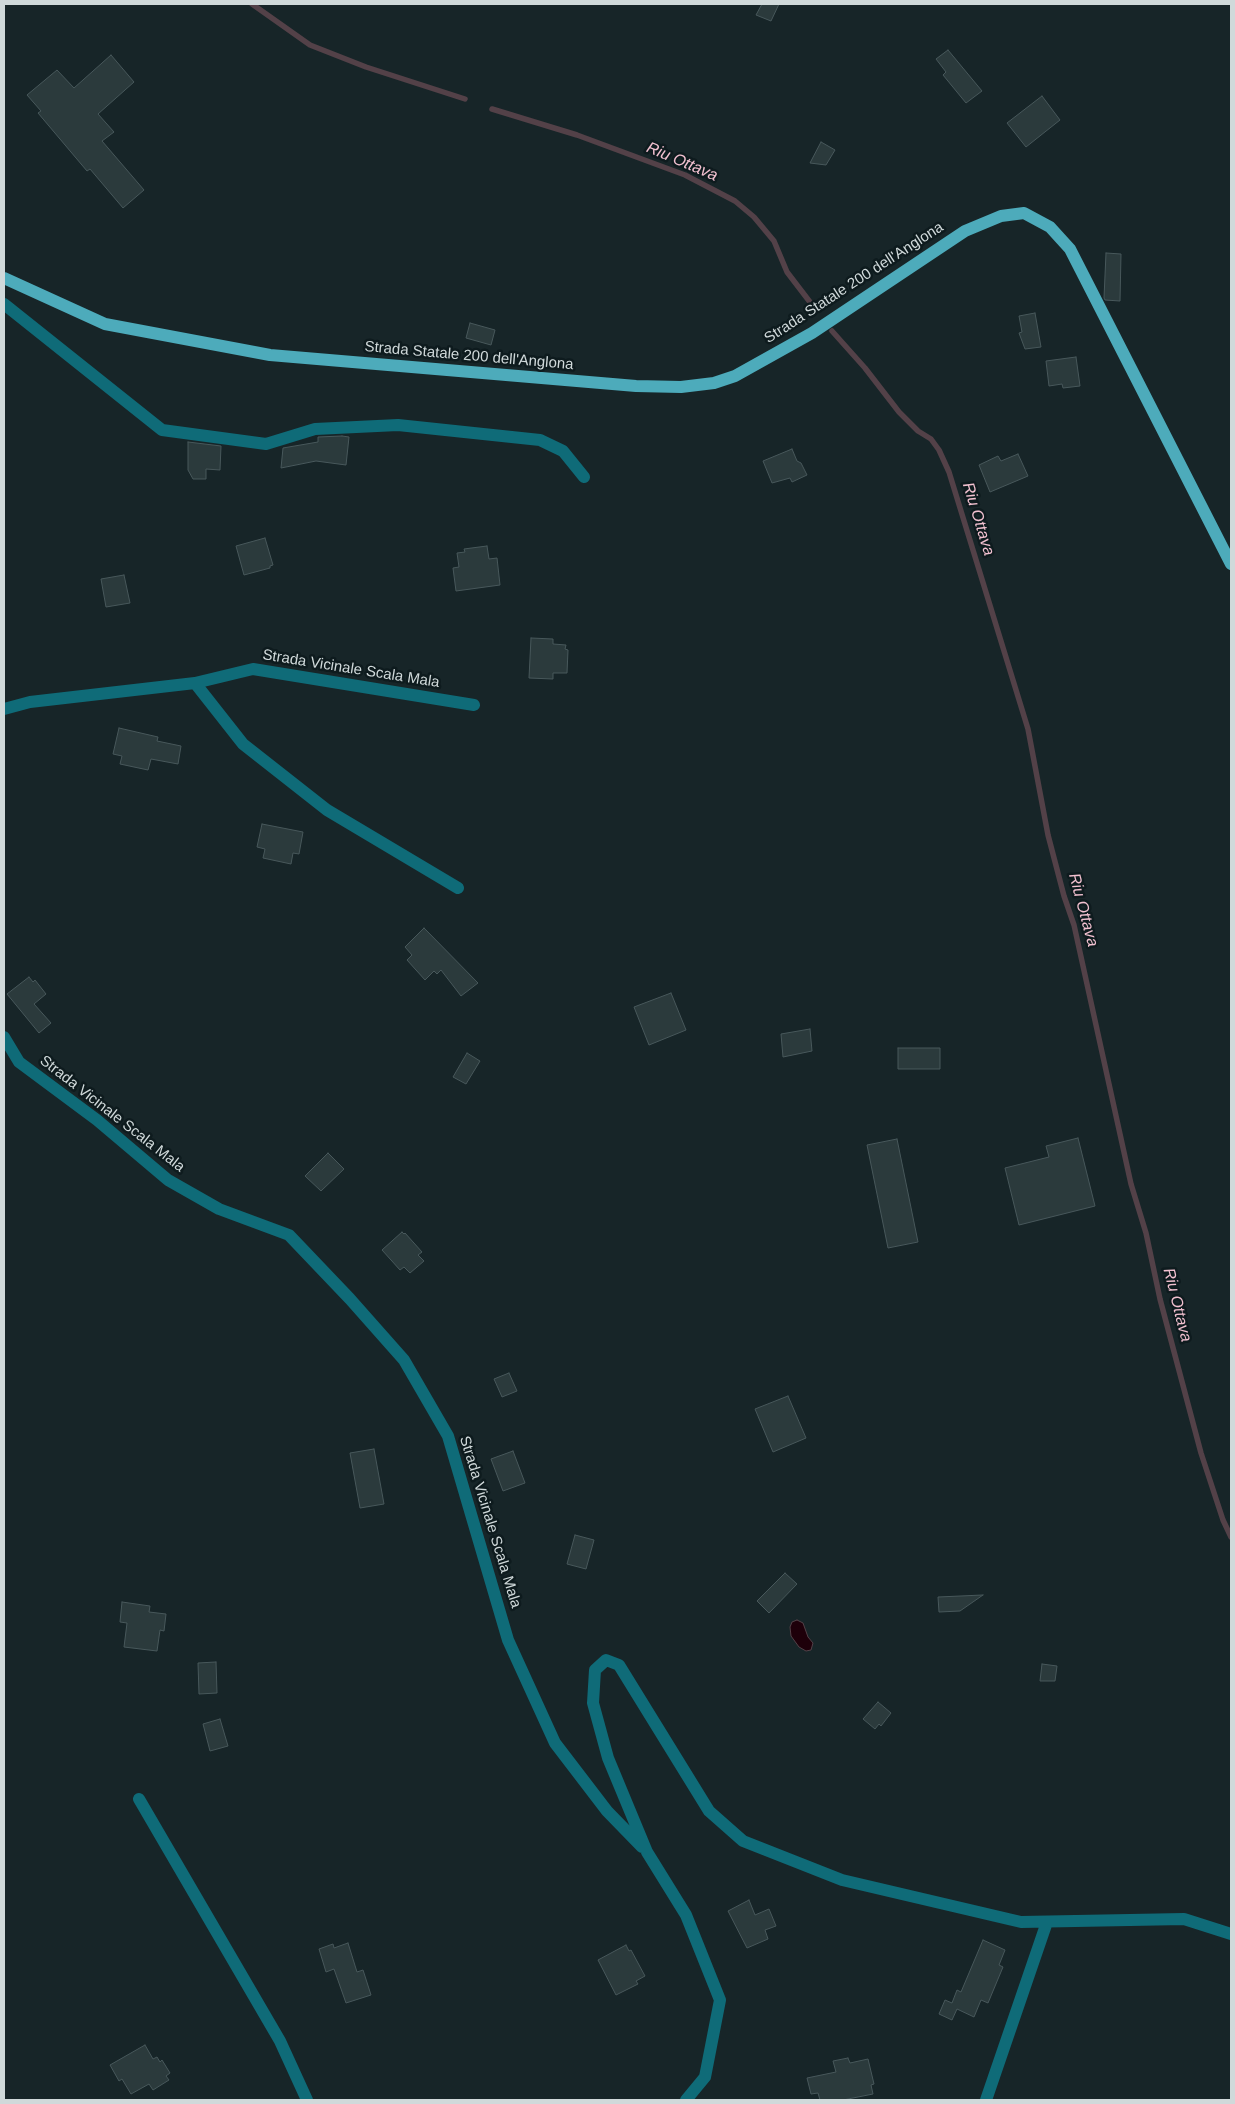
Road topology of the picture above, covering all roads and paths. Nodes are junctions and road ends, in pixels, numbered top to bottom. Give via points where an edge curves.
1 (4, 278) edge
2 (4, 304) edge
3 (584, 476) dead end
4 (1231, 564) edge
5 (195, 683) junction
6 (474, 705) dead end
7 (4, 709) edge
8 (458, 888) dead end
9 (4, 1037) edge
10 (139, 1799) dead end
11 (647, 1852) junction
12 (1047, 1922) junction
13 (1231, 1934) edge
14 (307, 2100) edge
15 (686, 2100) edge
16 (986, 2100) edge

1 - 4 main road, Strada Statale 200 dell'Anglona via 104,324 270,355 681,387 714,384 735,376 812,333 965,231 1000,216 1024,213 1050,226 1070,249
2 - 3 street via 162,430 266,444 315,429 398,425 540,440 564,451
5 - 6 street, Strada Vicinale Scala Mala via 253,670
5 - 7 street, Strada Vicinale Scala Mala via 30,702
5 - 8 street via 244,744 326,810
9 - 11 street, Strada Vicinale Scala Mala via 19,1062 98,1120 168,1180 219,1209 289,1235 404,1360 448,1436 508,1640 555,1744 607,1811
10 - 14 street via 280,2041
11 - 12 street via 608,1758 593,1703 595,1670 606,1660 619,1665 709,1811 743,1841 842,1880 1021,1922
11 - 15 street via 686,1915 720,2000 705,2077
12 - 13 street via 1184,1919
12 - 16 street

